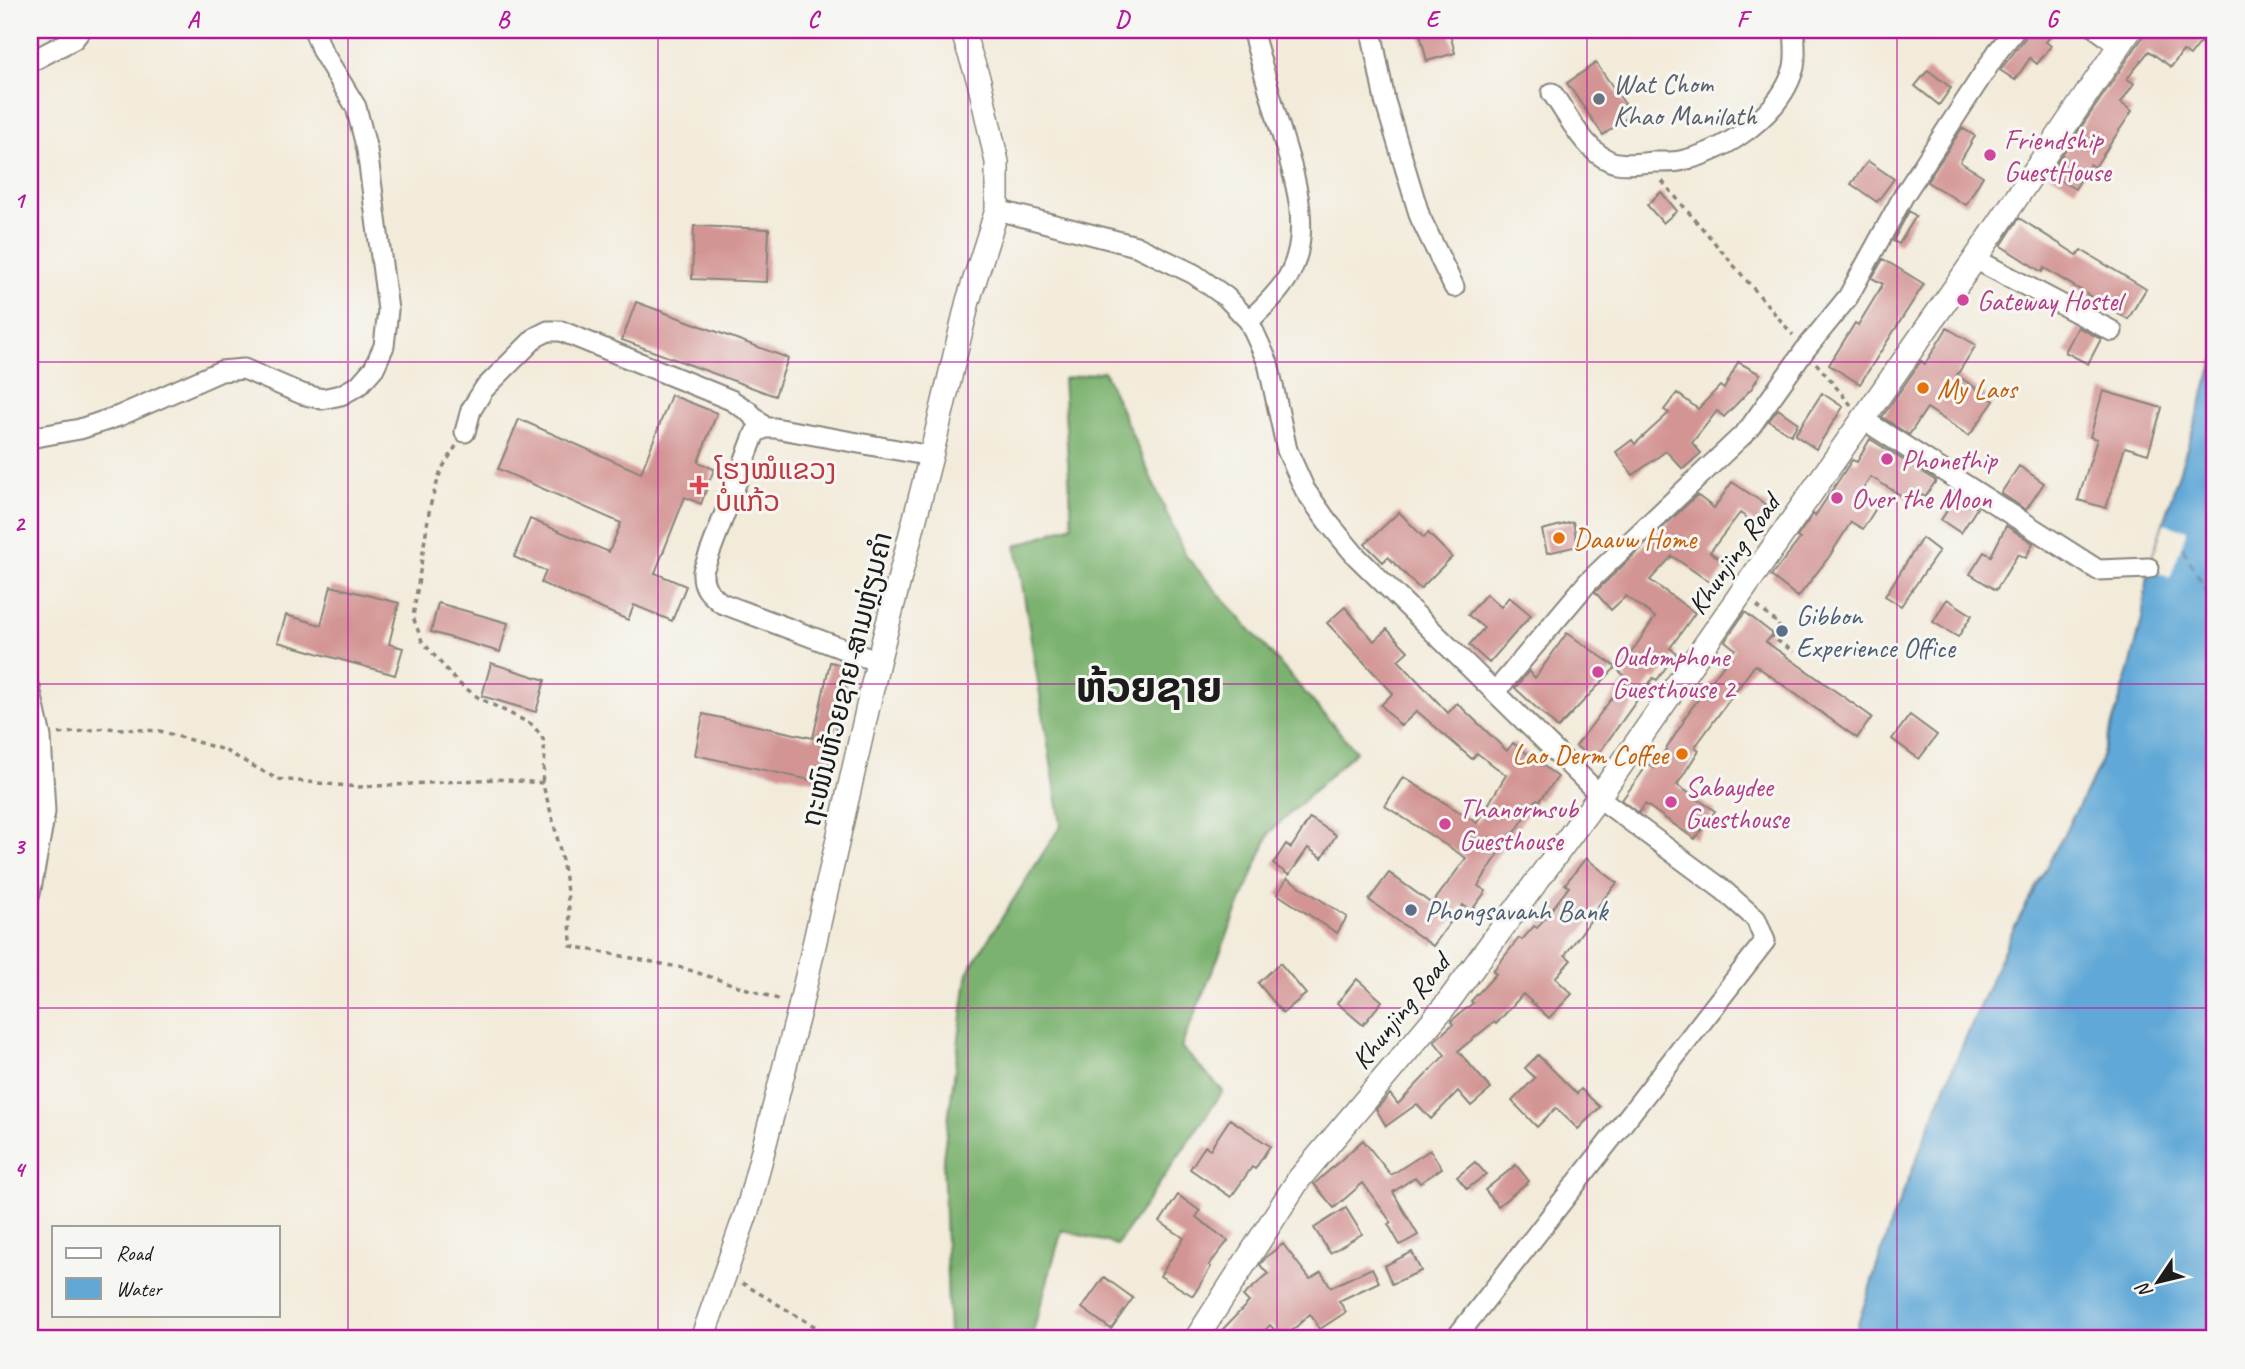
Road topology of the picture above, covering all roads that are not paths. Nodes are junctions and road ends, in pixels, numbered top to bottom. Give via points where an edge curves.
1 (80, 30) edge
2 (314, 30) edge
3 (962, 30) edge
4 (1252, 30) edge
5 (1371, 30) edge
6 (1794, 30) edge
7 (2015, 30) edge
8 (2098, 30) edge
9 (2124, 38) edge
10 (30, 62) edge
11 (1552, 93) dead end
12 (996, 209) junction
13 (1975, 259) junction
14 (1454, 287) dead end
15 (1249, 321) junction
16 (2112, 331) dead end
17 (1864, 420) junction
18 (765, 428) junction
19 (465, 432) road end
20 (30, 438) edge
21 (931, 456) junction
22 (2149, 568) dead end
23 (878, 662) junction
24 (30, 688) edge
25 (1496, 691) junction
26 (1599, 796) junction
27 (30, 894) edge
28 (702, 1339) edge
29 (1196, 1339) edge
30 (1455, 1339) edge

1 - 10 street via 74,39
2 - 20 street via 356,107 367,150 388,310 384,346 374,368 359,385 322,399 244,369 221,371 119,416
3 - 12 main road, ຖະໜົນຫ້ວຍຊາຍ-ສາມຫຼ່ຽມຄຳ via 997,162
4 - 15 street via 1297,188 1301,228 1289,275
5 - 14 street via 1385,102 1420,216
6 - 11 street via 1794,66 1783,91 1765,114 1711,152 1682,161 1613,163 1589,145
7 - 25 street via 1904,195 1848,297 1748,430 1588,582
8 - 9 street
9 - 13 main road, Khunjing Road
12 - 15 street via 1136,246 1194,274
12 - 21 main road, ຖະໜົນຫ້ວຍຊາຍ-ສາມຫຼ່ຽມຄຳ via 968,301
13 - 16 street
13 - 17 main road, Khunjing Road
15 - 25 street via 1268,363 1287,450 1305,490 1356,556
17 - 22 street via 2098,569
17 - 26 main road, Khunjing Road
18 - 19 street via 731,400 561,331 548,331 536,337 484,389
18 - 21 street
18 - 23 street via 750,441 702,582 721,603
21 - 23 main road, ຖະໜົນຫ້ວຍຊາຍ-ສາມຫຼ່ຽມຄຳ
23 - 28 main road, ຖະໜົນຫ້ວຍຊາຍ-ສາມຫຼ່ຽມຄຳ via 800,1007 749,1205
24 - 27 street via 41,737 45,812
25 - 26 street
26 - 29 main road, Khunjing Road via 1445,1006 1299,1179
26 - 30 street via 1722,889 1756,919 1765,941

